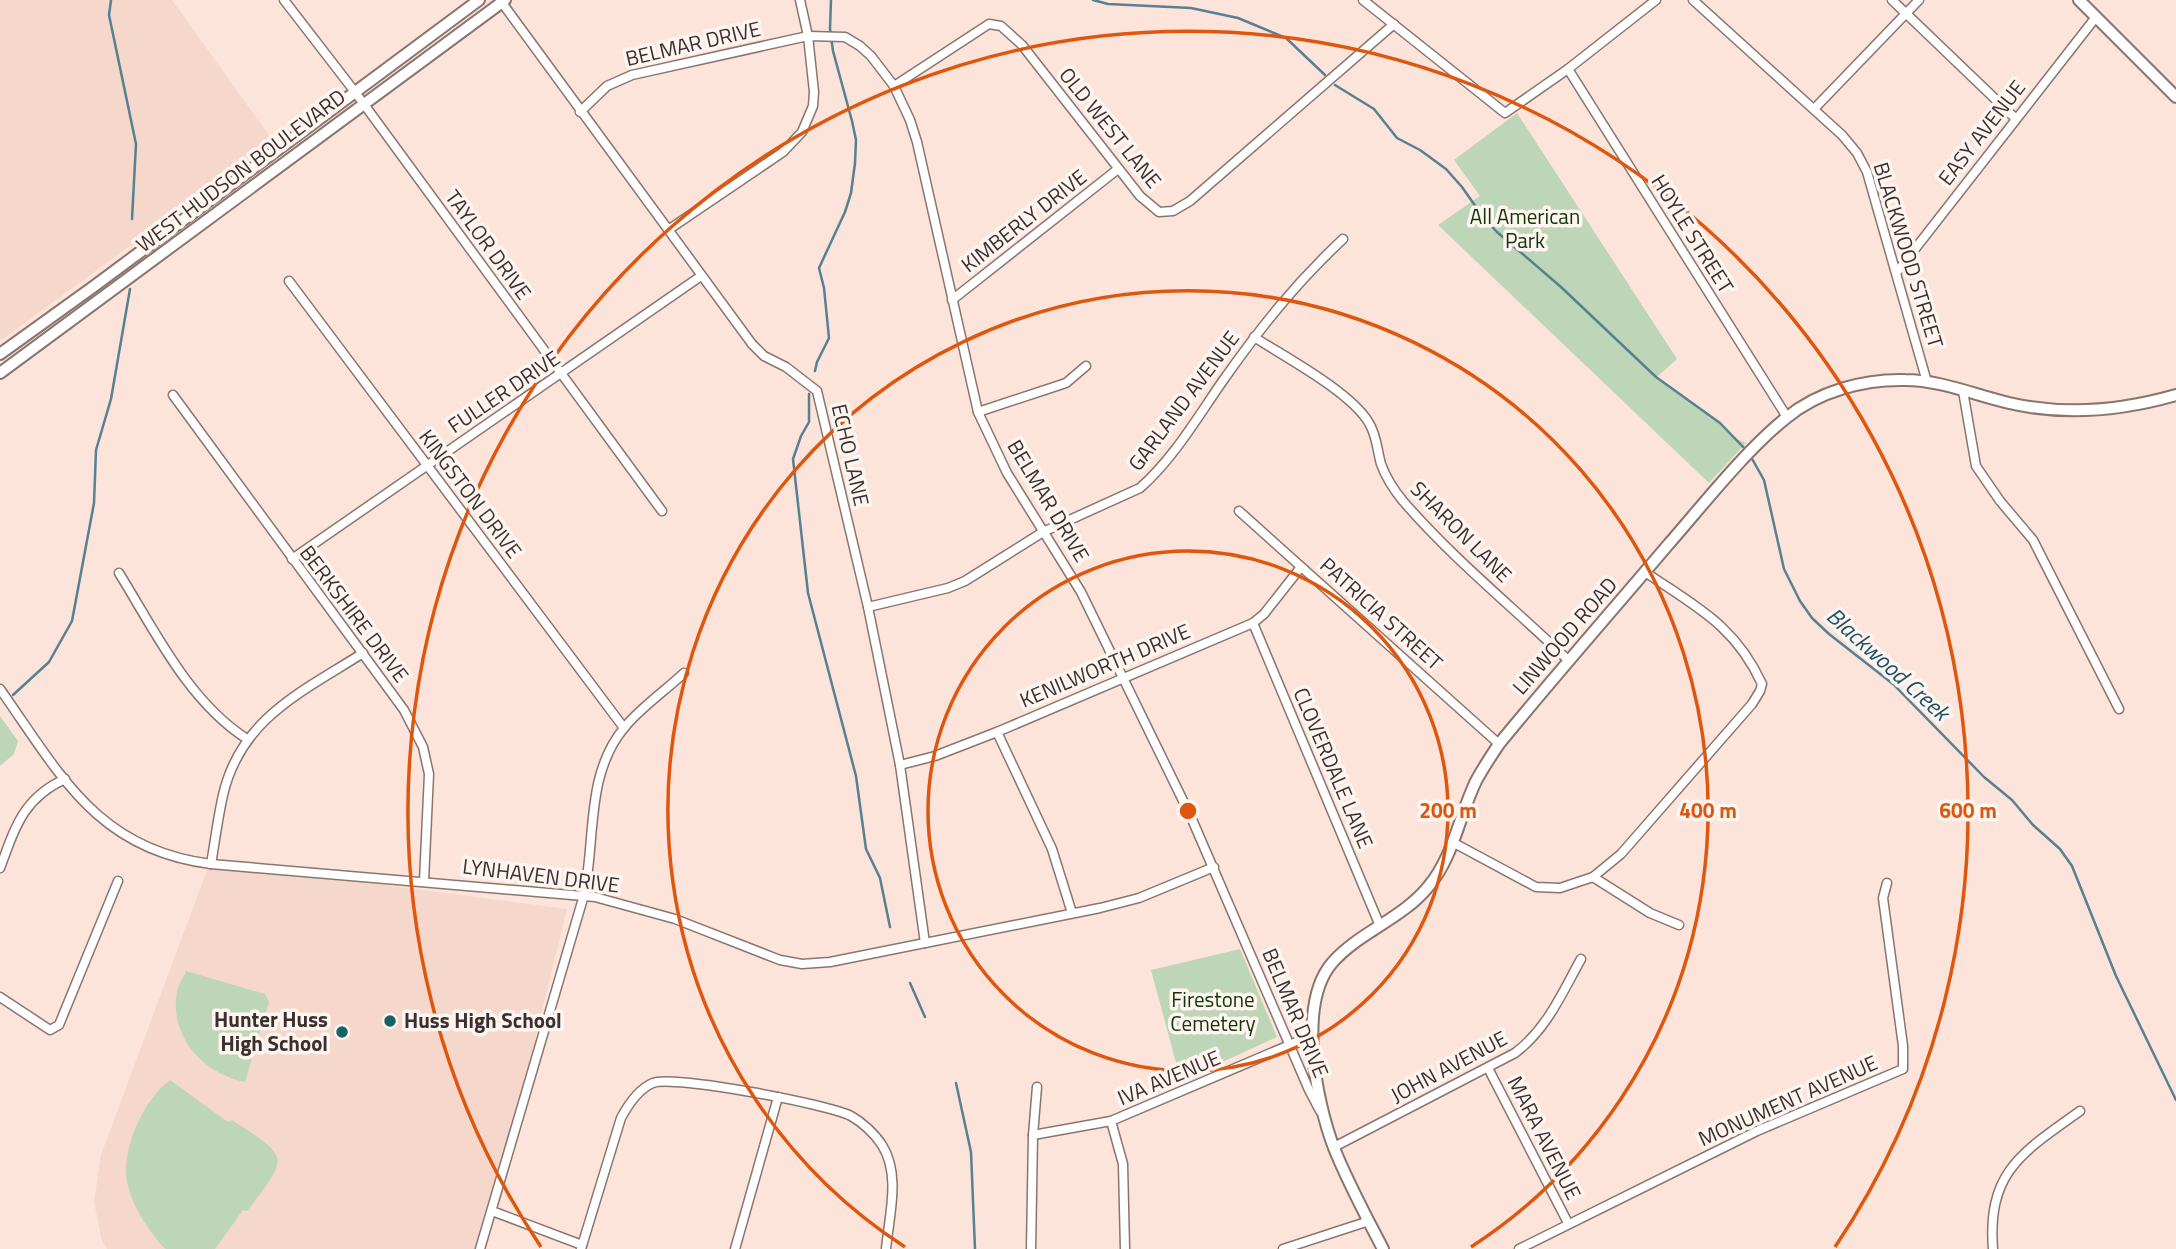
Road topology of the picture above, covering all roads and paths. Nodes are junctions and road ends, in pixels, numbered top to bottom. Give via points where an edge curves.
1 (284, 0) edge
2 (479, 0) edge
3 (800, 0) edge
4 (1363, 0) edge
5 (1656, 0) edge
6 (1693, 0) edge
7 (1892, 0) edge
8 (1919, 0) edge
9 (2079, 0) edge
10 (502, 1) edge
11 (1907, 13) junction
12 (2096, 16) junction
13 (1394, 24) junction
14 (808, 36) junction
15 (1568, 69) junction
16 (894, 86) junction
17 (355, 92) junction
18 (2176, 97) edge
19 (363, 104) junction
20 (1814, 109) junction
21 (580, 111) junction
22 (2015, 118) junction
23 (1118, 169) junction
24 (668, 230) junction
25 (1343, 239) dead end
26 (1897, 272) junction
27 (701, 276) junction
28 (289, 281) dead end
29 (952, 300) junction
30 (1254, 337) junction
31 (0, 354) edge
32 (1086, 366) dead end
33 (0, 373) edge
34 (561, 375) junction
35 (1927, 382) junction
36 (1963, 391) junction
37 (173, 395) dead end
38 (2176, 395) edge
39 (978, 412) junction
40 (1787, 417) junction
41 (427, 466) junction
42 (662, 511) dead end
43 (1239, 511) dead end
44 (1044, 532) junction
45 (292, 559) junction
46 (1301, 566) junction
47 (1645, 572) junction
48 (119, 573) dead end
49 (868, 607) junction
50 (1253, 623) junction
51 (363, 653) junction
52 (1569, 661) junction
53 (684, 673) dead end
54 (1122, 677) junction
55 (0, 689) edge
56 (2119, 709) dead end
57 (624, 728) junction
58 (996, 732) junction
59 (247, 739) junction
60 (1499, 744) junction
61 (900, 765) junction
62 (65, 779) junction
63 (1454, 843) junction
64 (211, 864) junction
65 (1214, 867) junction
66 (0, 868) edge
67 (1593, 877) junction
68 (118, 881) dead end
69 (424, 881) junction
70 (1887, 883) dead end
71 (584, 895) junction
72 (1072, 913) junction
73 (1679, 925) dead end
74 (1380, 926) junction
75 (925, 943) junction
76 (1581, 959) dead end
77 (0, 998) edge
78 (1313, 1035) junction
79 (1289, 1045) junction
80 (1488, 1068) junction
81 (1037, 1087) dead end
82 (778, 1097) junction
83 (2080, 1111) dead end
84 (1325, 1119) junction
85 (1111, 1121) junction
86 (1033, 1135) junction
87 (1334, 1147) junction
88 (492, 1211) junction
89 (1369, 1221) junction
90 (1568, 1223) junction
91 (582, 1247) edge
92 (480, 1249) edge
93 (735, 1249) edge
94 (886, 1249) edge
95 (1031, 1249) edge
96 (1125, 1249) edge
97 (1283, 1249) edge
98 (1383, 1249) edge
99 (1519, 1249) edge
100 (1993, 1249) edge

1 - 17 street, TAYLOR DRIVE
2 - 17 main road, WEST HUDSON BOULEVARD
3 - 14 street
4 - 13 street
5 - 15 street
6 - 20 street, BLACKWOOD STREET
7 - 11 street
8 - 11 street
9 - 12 main road
10 - 19 main road, WEST HUDSON BOULEVARD
10 - 21 street, ECHO LANE
11 - 20 street
11 - 22 street
12 - 18 main road
12 - 22 street, EASY AVENUE
13 - 15 street via 1505,113
13 - 23 street, OLD WEST LANE via 1173,211 1159,212
14 - 16 street, BELMAR DRIVE via 845,37 858,44
14 - 21 street, BELMAR DRIVE via 632,75 607,86
14 - 24 street via 813,106 802,132 783,152
15 - 40 street, HOYLE STREET
16 - 23 street, OLD WEST LANE via 989,24 1001,26 1022,45
16 - 29 street, BELMAR DRIVE via 916,142
17 - 19 street, TAYLOR DRIVE
17 - 31 main road, WEST HUDSON BOULEVARD
19 - 33 main road, WEST HUDSON BOULEVARD
19 - 34 street, TAYLOR DRIVE
20 - 26 street, BLACKWOOD STREET via 1863,163
21 - 24 street, ECHO LANE
22 - 26 street, EASY AVENUE
23 - 29 street, KIMBERLY DRIVE
24 - 27 street, ECHO LANE
25 - 30 street, GARLAND AVENUE via 1308,272
26 - 35 street, BLACKWOOD STREET
27 - 34 street, FULLER DRIVE
27 - 49 street, ECHO LANE via 764,356 817,391
28 - 41 street, KINGSTON DRIVE
29 - 39 street, BELMAR DRIVE
30 - 44 street, GARLAND AVENUE via 1152,478 1126,496
30 - 52 street, SHARON LANE via 1313,374 1368,420 1381,463 1398,495
32 - 39 street via 1066,383
34 - 41 street, FULLER DRIVE
34 - 42 street, TAYLOR DRIVE
35 - 36 main road, LINWOOD ROAD
35 - 40 main road, LINWOOD ROAD via 1885,380 1852,386
36 - 38 main road, LINWOOD ROAD via 2066,412 2104,410
36 - 56 street via 1976,466 2032,540
37 - 45 street, BERKSHIRE DRIVE
39 - 44 street, BELMAR DRIVE via 1006,473
40 - 47 main road, LINWOOD ROAD
41 - 45 street, FULLER DRIVE
41 - 57 street, KINGSTON DRIVE
43 - 46 street, PATRICIA STREET
44 - 49 street, GARLAND AVENUE via 965,581
44 - 54 street, BELMAR DRIVE via 1081,592
45 - 51 street, BERKSHIRE DRIVE
46 - 50 street, KENILWORTH DRIVE
46 - 60 street, PATRICIA STREET
47 - 52 main road, LINWOOD ROAD
47 - 67 street via 1735,639 1762,684 1621,854
48 - 59 street via 198,695 221,721
49 - 61 street, ECHO LANE
50 - 54 street, KENILWORTH DRIVE
50 - 74 street, CLOVERDALE LANE
51 - 59 street via 278,709
51 - 69 street, BERKSHIRE DRIVE via 404,710 427,761
52 - 60 main road, LINWOOD ROAD
53 - 57 street
54 - 58 street, KENILWORTH DRIVE
54 - 65 street, BELMAR DRIVE
55 - 62 street, LYNHAVEN DRIVE
57 - 71 street via 606,759 596,791
58 - 61 street, KENILWORTH DRIVE
58 - 72 street via 1052,849
59 - 64 street via 223,793
60 - 63 main road, LINWOOD ROAD via 1476,781
61 - 75 street, ECHO LANE
62 - 64 street, LYNHAVEN DRIVE via 99,818 123,836 156,853
62 - 66 street via 28,806
63 - 67 street via 1536,887 1560,888
63 - 74 main road, LINWOOD ROAD via 1428,887
64 - 69 street, LYNHAVEN DRIVE
65 - 72 street, LYNHAVEN DRIVE via 1130,900
65 - 79 street, BELMAR DRIVE
67 - 73 street via 1650,913
68 - 77 street via 59,1025 50,1030
69 - 71 street, LYNHAVEN DRIVE
70 - 90 street, MONUMENT AVENUE via 1883,898 1903,1069 1757,1131
71 - 75 street, LYNHAVEN DRIVE via 675,919 791,963 830,962
71 - 88 street
72 - 75 street, LYNHAVEN DRIVE
74 - 78 main road, LINWOOD ROAD via 1329,966 1316,997
76 - 80 street, JOHN AVENUE via 1536,1035 1515,1054
78 - 79 street, IVA AVENUE
78 - 84 main road, LINWOOD ROAD
79 - 84 street, BELMAR DRIVE
79 - 85 street, IVA AVENUE
80 - 87 street, JOHN AVENUE
80 - 90 street, MARA AVENUE
81 - 86 street
82 - 91 street via 675,1080 644,1089 621,1118
82 - 93 street
82 - 94 street via 851,1116 881,1143 892,1181
83 - 100 street via 2034,1144 2010,1170 1993,1206
84 - 87 main road, LINWOOD ROAD
85 - 86 street, IVA AVENUE
85 - 96 street via 1123,1164
86 - 95 street
87 - 89 main road, LINWOOD ROAD
88 - 91 street
88 - 92 street
89 - 97 street
89 - 98 main road, LINWOOD ROAD
90 - 99 street, MONUMENT AVENUE

